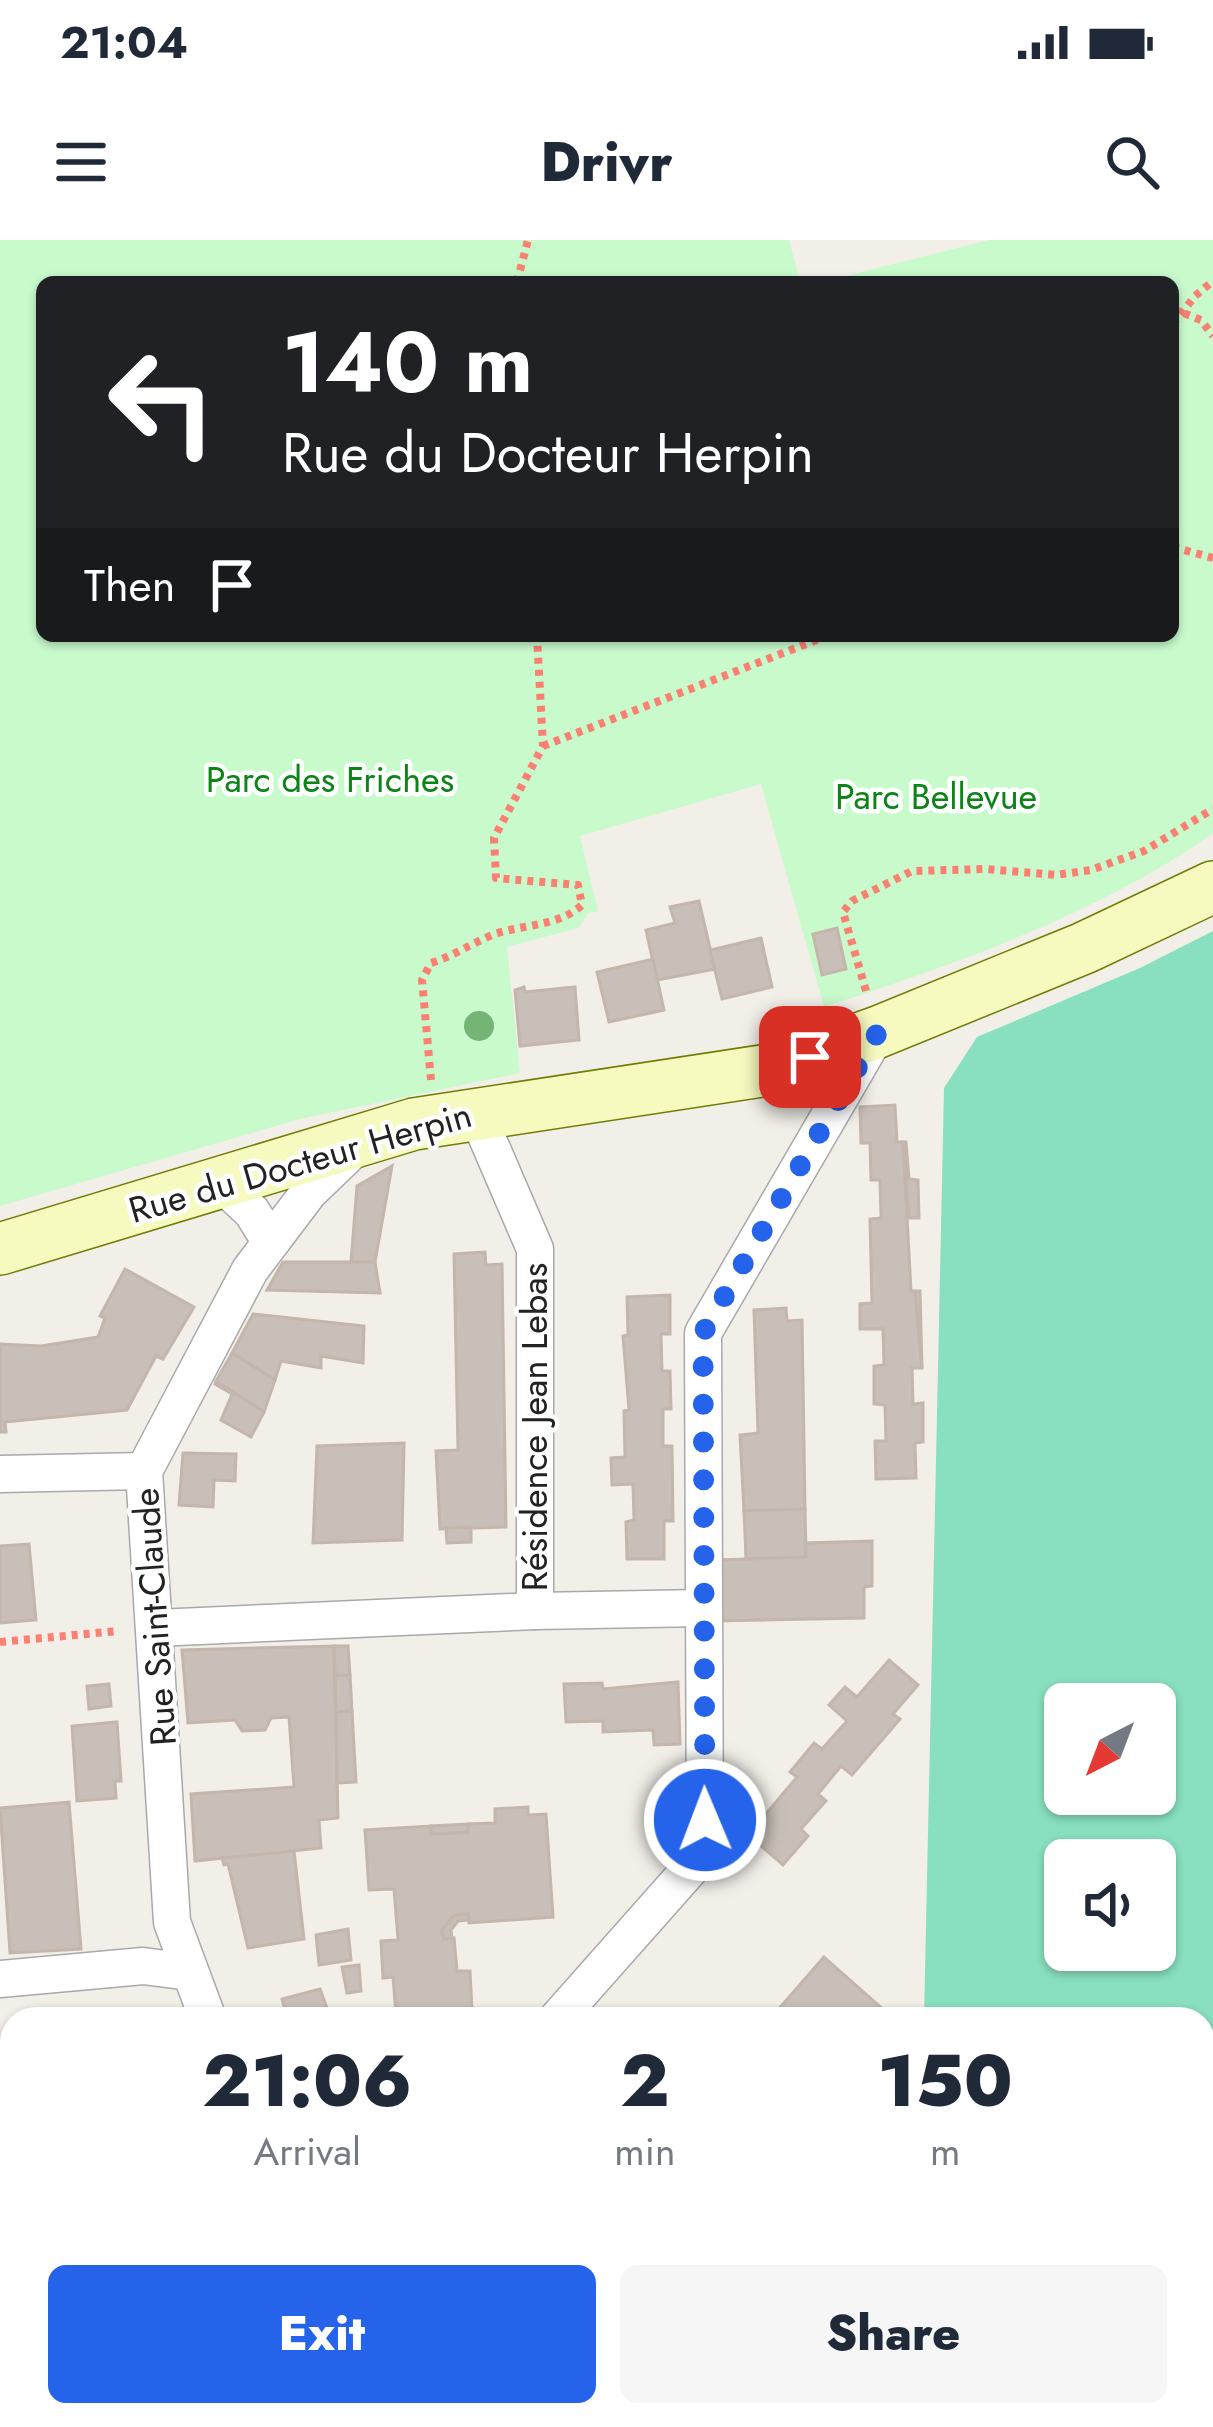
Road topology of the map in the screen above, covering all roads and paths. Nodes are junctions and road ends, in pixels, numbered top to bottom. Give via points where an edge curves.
1 (528, 240) edge
2 (519, 276) edge
3 (1213, 281) edge
4 (1179, 309) edge
5 (1179, 310) edge
6 (1213, 337) edge
7 (1179, 549) edge
8 (1213, 558) edge
9 (537, 642) edge
10 (812, 642) edge
11 (543, 746) junction
12 (1213, 809) edge
13 (1213, 863) edge
14 (1213, 887) edge
15 (1084, 948) junction
16 (878, 1032) junction
17 (456, 1115) junction
18 (366, 1138) junction
19 (220, 1182) junction
20 (270, 1241) junction
21 (0, 1249) edge
22 (144, 1471) junction
23 (0, 1474) edge
24 (703, 1608) junction
25 (535, 1611) junction
26 (156, 1628) junction
27 (0, 1642) edge
28 (190, 1972) junction
29 (0, 1978) edge
30 (203, 2007) edge
31 (568, 2007) edge

1 - 2 path
3 - 4 path
5 - 6 path via 1201,320
7 - 8 path
9 - 11 path
10 - 11 path
11 - 17 path via 494,838 496,878 578,885 582,905 571,916 492,935 431,963 422,980
12 - 16 path via 1144,851 1091,870 913,871 852,902 843,913
13 - 15 street, Rue du Docteur Herpin
14 - 15 street, Rue du Docteur Herpin
15 - 16 street, Rue du Docteur Herpin
16 - 17 street, Rue du Docteur Herpin via 776,1069
16 - 24 street via 703,1333
17 - 18 street, Rue du Docteur Herpin
17 - 25 street, Résidence Jean Lebas via 535,1249
18 - 19 street, Rue du Docteur Herpin
18 - 20 street, Rue Saint-Claude
19 - 20 street
19 - 21 street, Rue du Docteur Herpin
20 - 22 street, Rue Saint-Claude
22 - 23 street
22 - 26 street, Rue Saint-Claude
24 - 25 street, Résidence Jean Lebas
24 - 31 street via 705,1852
25 - 26 street, Résidence Jean Lebas
26 - 27 path
26 - 28 street, Rue Saint-Claude via 172,1922
28 - 29 street via 143,1966
28 - 30 street, Rue Saint-Claude

